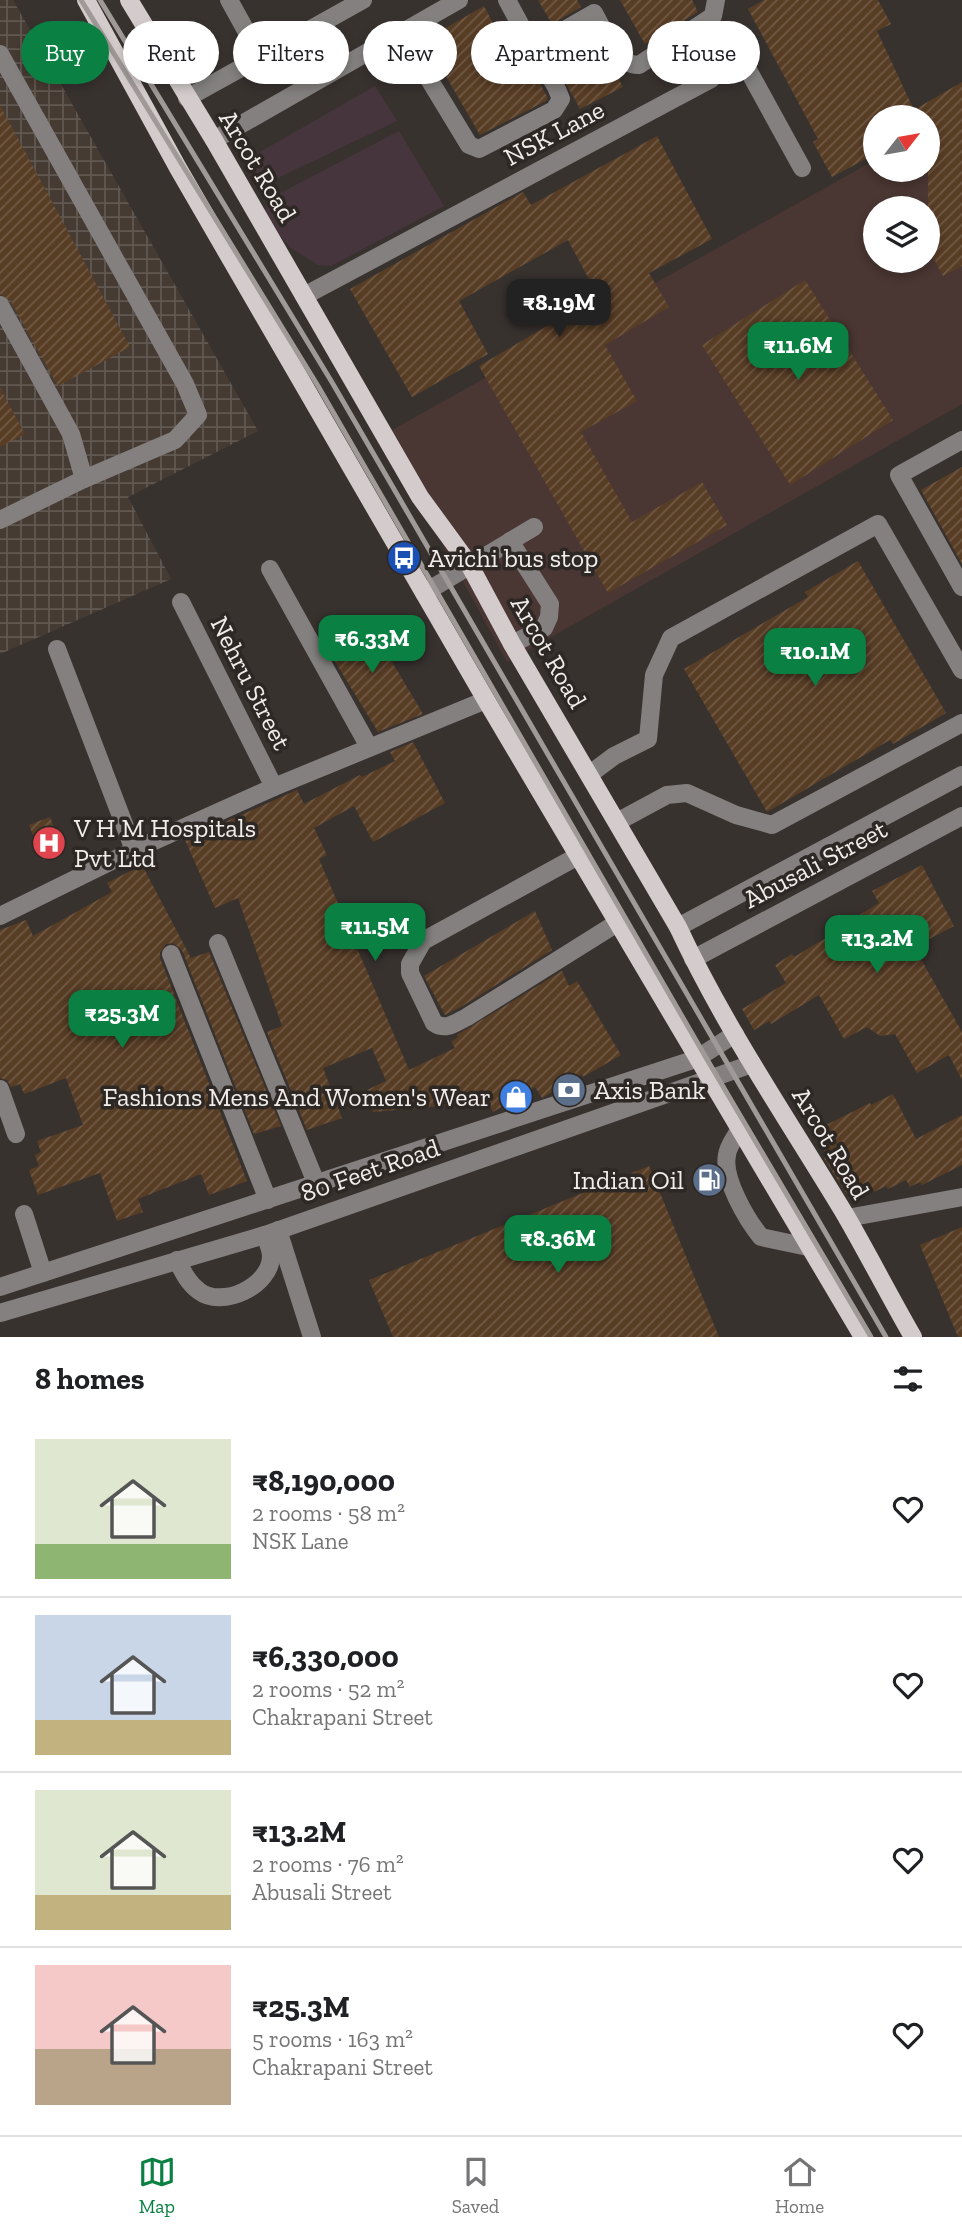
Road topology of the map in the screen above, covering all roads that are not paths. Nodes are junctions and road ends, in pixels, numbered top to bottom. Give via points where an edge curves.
1 (86, 0) edge
2 (129, 0) edge
3 (229, 0) edge
4 (363, 0) edge
5 (459, 0) edge
6 (507, 0) edge
7 (716, 0) edge
8 (241, 21) edge
9 (324, 21) edge
10 (422, 21) edge
11 (519, 21) edge
12 (580, 21) edge
13 (599, 21) edge
14 (0, 54) edge
15 (363, 55) edge
16 (633, 65) edge
17 (233, 72) edge
18 (432, 84) edge
19 (554, 84) edge
20 (187, 98) junction
21 (214, 140) junction
22 (802, 168) dead end
23 (304, 296) junction
24 (0, 305) edge
25 (962, 440) edge
26 (84, 479) junction
27 (0, 520) edge
28 (534, 527) dead end
29 (510, 541) junction
30 (469, 565) junction
31 (270, 569) dead end
32 (962, 587) edge
33 (424, 593) junction
34 (181, 602) dead end
35 (512, 644) junction
36 (57, 649) dead end
37 (962, 670) edge
38 (486, 700) junction
39 (962, 723) edge
40 (369, 747) junction
41 (590, 774) junction
42 (962, 775) edge
43 (274, 788) junction
44 (962, 816) edge
45 (617, 822) junction
46 (134, 850) junction
47 (578, 856) junction
48 (0, 916) edge
49 (617, 923) junction
50 (678, 927) junction
51 (218, 943) dead end
52 (171, 954) dead end
53 (693, 959) junction
54 (735, 1034) junction
55 (696, 1059) junction
56 (752, 1064) junction
57 (708, 1079) junction
58 (0, 1089) edge
59 (739, 1130) junction
60 (16, 1134) dead end
61 (317, 1185) junction
62 (962, 1197) edge
63 (268, 1200) junction
64 (24, 1214) dead end
65 (847, 1218) junction
66 (272, 1233) junction
67 (808, 1247) junction
68 (177, 1260) junction
69 (43, 1273) junction
70 (0, 1287) edge
71 (0, 1313) edge
72 (312, 1337) edge
73 (863, 1337) edge
74 (913, 1337) edge

1 - 33 main road
2 - 20 main road, Arcot Road
3 - 8 street
4 - 9 street
5 - 10 street
6 - 11 street
7 - 16 street via 713,16
12 - 13 street via 594,13
14 - 26 street via 186,384 198,415 174,440
15 - 21 street
17 - 20 street
18 - 19 street via 469,145 479,149 554,110 561,99
20 - 21 main road, Arcot Road
21 - 23 main road, Arcot Road
22 - 23 street, NSK Lane via 736,48 711,79
23 - 30 main road, Arcot Road via 420,497
24 - 26 street via 71,434
25 - 32 street via 899,475
26 - 27 street
28 - 29 street
29 - 30 street
29 - 35 street via 550,604 544,628
30 - 33 street
30 - 35 main road, Arcot Road
31 - 40 street
33 - 38 main road
34 - 43 street, Nehru Street
35 - 41 main road, Arcot Road
36 - 46 street
37 - 41 street via 878,524 671,638 654,675 648,739
38 - 40 street
38 - 47 main road
39 - 45 street via 772,825 736,816 687,793 667,795
40 - 43 street
41 - 45 main road, Arcot Road
42 - 50 street
43 - 46 street
44 - 53 street, Abusali Street
45 - 50 main road, Arcot Road
46 - 48 street
47 - 49 main road
47 - 49 street via 423,942 410,964 411,973 434,1023 448,1026 467,1017
49 - 55 main road
50 - 53 main road, Arcot Road
51 - 61 street
52 - 63 street
53 - 54 main road, Arcot Road
54 - 55 street, 80 Feet Road
54 - 56 main road, Arcot Road
55 - 57 main road
55 - 61 street, 80 Feet Road
56 - 57 street, 80 Feet Road
56 - 65 main road, Arcot Road
57 - 59 main road
57 - 66 street, 80 Feet Road
58 - 60 street
59 - 67 main road
59 - 67 street via 726,1154 727,1168 749,1223 761,1237
61 - 63 street, 80 Feet Road
62 - 65 street
63 - 69 street, 80 Feet Road
64 - 69 street
65 - 74 main road, Arcot Road
66 - 68 street, 80 Feet Road
66 - 68 street via 268,1269 236,1296 218,1299 201,1293
66 - 72 street
67 - 73 main road
68 - 71 street, 80 Feet Road
69 - 70 street, 80 Feet Road

